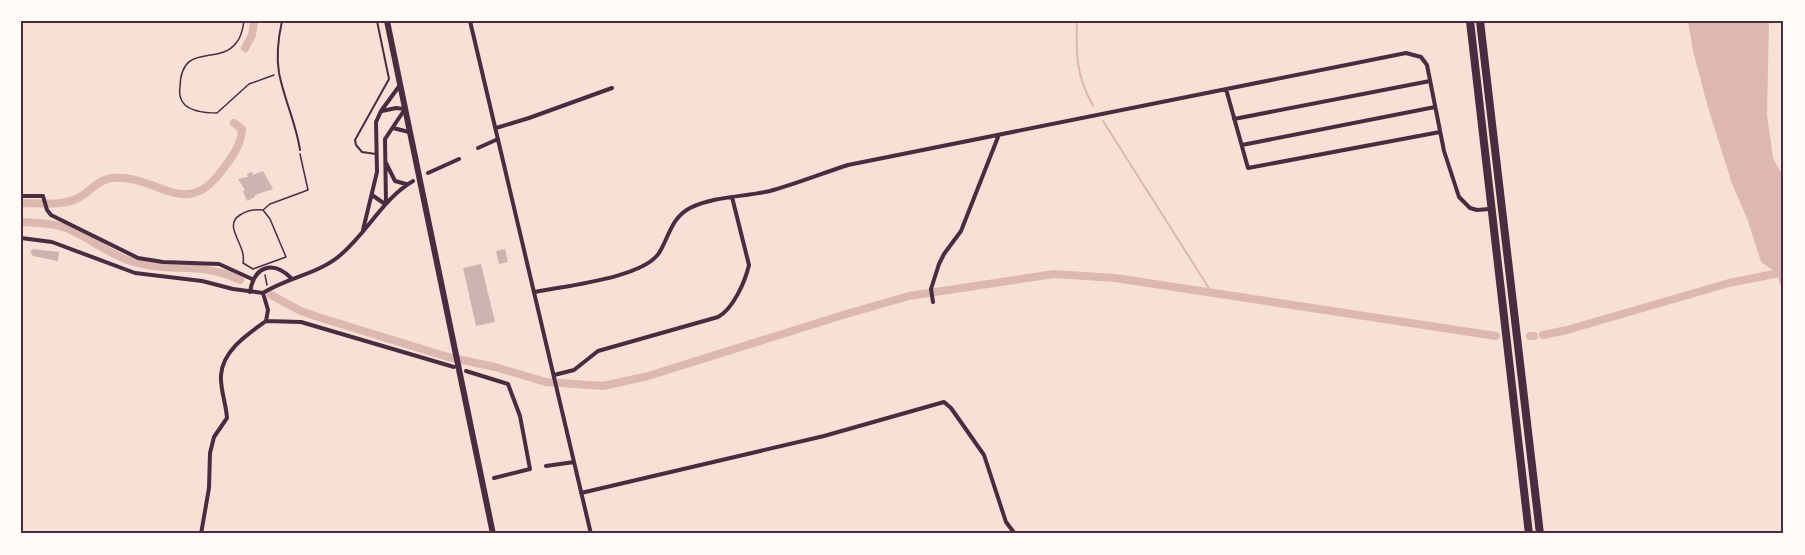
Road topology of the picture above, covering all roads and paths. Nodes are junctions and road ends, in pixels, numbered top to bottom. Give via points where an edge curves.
1 (244, 21) edge
2 (282, 21) edge
3 (377, 21) edge
4 (387, 21) edge
5 (470, 21) edge
6 (1470, 21) edge
7 (1480, 21) edge
8 (279, 73) junction
9 (1430, 81) junction
10 (400, 85) junction
11 (612, 88) dead end
12 (1226, 90) junction
13 (1435, 107) junction
14 (405, 109) junction
15 (381, 111) junction
16 (1234, 119) junction
17 (393, 128) junction
18 (496, 128) junction
19 (410, 132) junction
20 (1440, 132) junction
21 (998, 136) junction
22 (498, 139) junction
23 (1242, 145) junction
24 (478, 148) dead end
25 (300, 150) joint
26 (376, 154) junction
27 (459, 159) dead end
28 (385, 162) junction
29 (428, 173) dead end
30 (413, 181) dead end
31 (407, 184) junction
32 (372, 195) junction
33 (21, 196) edge
34 (732, 197) junction
35 (386, 204) junction
36 (1489, 209) dead end
37 (263, 210) junction
38 (363, 231) junction
39 (21, 238) edge
40 (262, 268) junction
41 (253, 269) dead end
42 (291, 278) junction
43 (252, 279) junction
44 (268, 286) dead end
45 (250, 292) junction
46 (535, 292) junction
47 (263, 293) junction
48 (932, 300) dead end
49 (266, 321) junction
50 (454, 367) dead end
51 (466, 371) dead end
52 (554, 378) junction
53 (574, 462) junction
54 (546, 466) dead end
55 (494, 478) dead end
56 (581, 493) junction
57 (201, 534) edge
58 (493, 534) edge
59 (591, 534) edge
60 (1015, 534) edge
61 (1529, 534) edge
62 (1540, 534) edge

1 - 8 path via 236,44 220,55 204,54 188,62 179,95 185,105 196,111 217,113 249,84
2 - 8 lane via 277,47
3 - 26 lane via 389,79 355,140 362,152
4 - 10 main road
5 - 18 street
6 - 61 highway
7 - 62 highway
8 - 25 lane
9 - 12 street via 1425,60 1406,54
9 - 13 street
9 - 16 street
10 - 14 main road
10 - 15 street
11 - 18 street
12 - 16 street
12 - 21 street
13 - 20 street
13 - 23 street
14 - 15 street
14 - 17 street
14 - 19 main road
15 - 26 street via 376,122
16 - 23 street
17 - 19 street
17 - 28 street via 385,139
18 - 22 street
19 - 58 main road
20 - 23 street via 1248,168
20 - 36 street via 1459,196 1470,208
21 - 34 street via 848,165 770,191
21 - 48 street via 961,231 944,254 931,290
22 - 24 street
22 - 46 street
25 - 37 path via 308,190
26 - 32 street
27 - 29 street
28 - 31 street via 395,181
28 - 35 street
30 - 31 street
31 - 35 street
32 - 35 street
32 - 38 street
33 - 43 street via 43,196 54,217 138,258 219,264
34 - 46 street via 689,209 671,227 659,253 635,269
34 - 52 street via 749,266 726,313 598,351 574,370
35 - 38 street
37 - 40 path via 286,257
37 - 41 path via 248,211 233,224 244,251 243,263
38 - 42 street via 331,262
39 - 45 street via 52,242 135,273 202,281
40 - 42 street via 274,268
40 - 43 street
40 - 44 path
42 - 47 street
43 - 45 street
45 - 47 street
46 - 52 street
47 - 49 street via 268,310
49 - 50 street via 301,322
49 - 57 street via 235,345 223,364 227,418 214,437 210,453
51 - 55 street via 508,384 520,416 530,469
52 - 53 street
53 - 54 street
53 - 56 street
56 - 59 street
56 - 60 street via 824,436 941,402 951,408 984,456 1006,522

